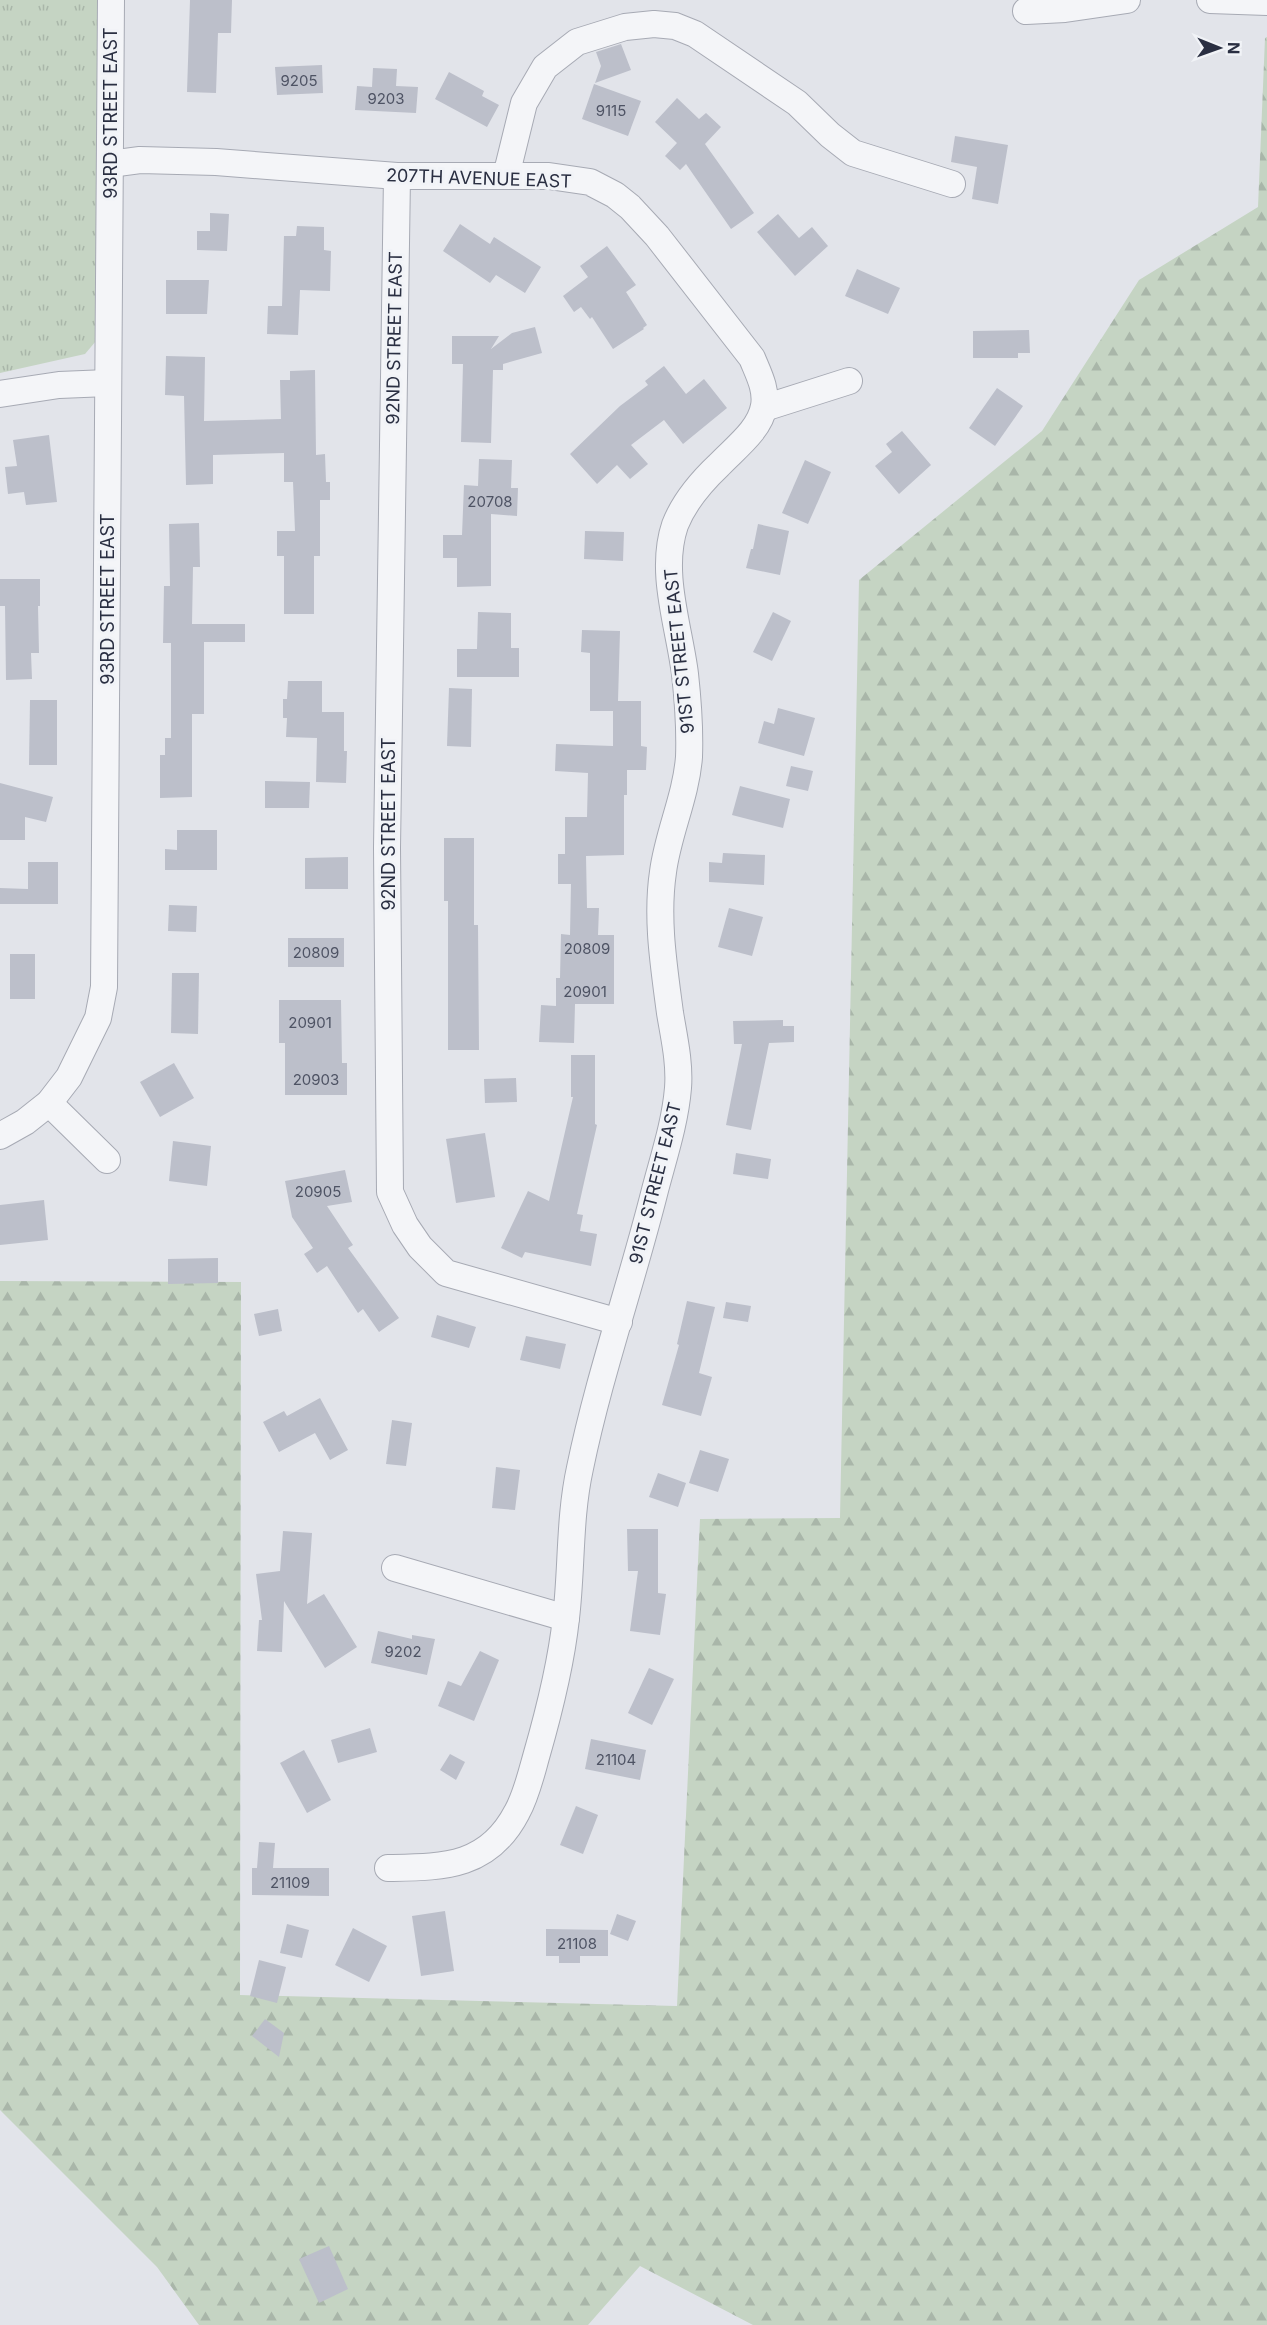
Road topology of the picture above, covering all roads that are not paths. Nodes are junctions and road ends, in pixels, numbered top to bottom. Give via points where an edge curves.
1 (111, 0) edge
2 (1127, 0) edge
3 (1210, 0) edge
4 (1267, 2) edge
5 (1026, 11) dead end
6 (110, 164) junction
7 (397, 176) junction
8 (506, 176) junction
9 (952, 183) dead end
10 (849, 381) dead end
11 (108, 383) junction
12 (0, 394) edge
13 (764, 408) junction
14 (49, 1103) junction
15 (0, 1136) edge
16 (107, 1160) dead end
17 (619, 1322) junction
18 (395, 1568) dead end
19 (566, 1618) junction
20 (388, 1868) dead end

1 - 6 street, 93RD STREET EAST
2 - 5 street
3 - 4 street
6 - 7 street, 207TH AVENUE EAST via 140,160 216,162
6 - 11 street, 93RD STREET EAST
7 - 8 street, 207TH AVENUE EAST
7 - 17 street, 92ND STREET EAST via 387,848 390,1192 420,1247 446,1273
8 - 9 street via 524,103 545,67 577,42 625,27 654,24 675,26 695,34 797,103 853,153
8 - 13 street, 207TH AVENUE EAST via 549,176 590,183 630,207 752,358 762,381
10 - 13 street
11 - 12 street
11 - 14 street, 93RD STREET EAST via 104,987 98,1018 69,1077
13 - 17 street, 91ST STREET EAST via 757,424 689,498 670,546 668,570 685,675 689,757 663,872 661,947 678,1082 675,1113
14 - 15 street, 93RD STREET EAST
14 - 16 street
17 - 19 street, 91ST STREET EAST via 579,1473 572,1516
18 - 19 street
19 - 20 street, 91ST STREET EAST via 547,1718 532,1771 517,1812 498,1839 484,1852 460,1863

